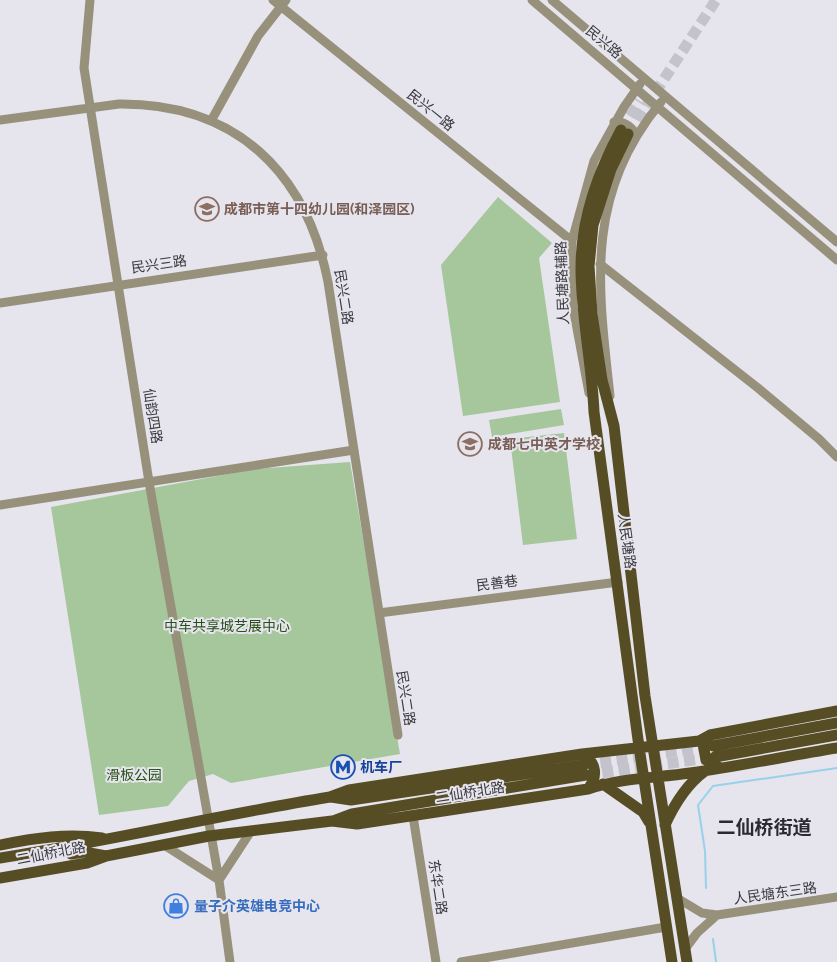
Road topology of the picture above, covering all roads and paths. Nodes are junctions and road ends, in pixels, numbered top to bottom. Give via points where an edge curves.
1 (90, 0) edge
2 (273, 0) edge
3 (532, 0) edge
4 (552, 0) edge
5 (284, 3) edge
6 (645, 78) junction
7 (637, 88) junction
8 (666, 96) junction
9 (658, 106) junction
10 (91, 107) junction
11 (0, 120) edge
12 (211, 121) junction
13 (625, 131) junction
14 (572, 241) junction
15 (837, 242) edge
16 (323, 255) junction
17 (837, 260) edge
18 (600, 264) junction
19 (119, 284) junction
20 (0, 303) edge
21 (594, 412) junction
22 (614, 426) junction
23 (354, 450) junction
24 (837, 457) edge
25 (149, 482) junction
26 (0, 505) edge
27 (618, 582) junction
28 (379, 613) junction
29 (837, 711) edge
30 (837, 723) edge
31 (398, 735) dead end
32 (837, 735) edge
33 (654, 746) junction
34 (713, 746) junction
35 (639, 747) junction
36 (837, 748) edge
37 (584, 765) junction
38 (720, 768) junction
39 (706, 771) junction
40 (644, 777) junction
41 (658, 778) junction
42 (603, 784) junction
43 (588, 788) junction
44 (413, 816) junction
45 (207, 818) junction
46 (332, 821) junction
47 (651, 825) junction
48 (665, 825) junction
49 (251, 831) junction
50 (209, 836) junction
51 (106, 839) junction
52 (164, 844) junction
53 (0, 845) edge
54 (106, 856) junction
55 (0, 858) edge
56 (0, 866) edge
57 (0, 878) edge
58 (218, 880) junction
59 (837, 897) edge
60 (677, 898) junction
61 (717, 915) junction
62 (666, 927) junction
63 (685, 949) junction
64 (230, 962) edge
65 (436, 962) edge
66 (461, 962) edge
67 (672, 962) edge
68 (688, 962) edge

1 - 10 street, 仙韵四路 via 84,68
2 - 5 street, 民兴一路
3 - 7 street, 民兴路
4 - 6 street, 民兴路
5 - 12 street via 258,36
5 - 14 street, 民兴一路
6 - 7 street, 人民塘路辅路
6 - 8 street, 民兴路
7 - 9 street, 民兴路
7 - 13 street, 人民塘路辅路
8 - 9 street, 人民塘路辅路
8 - 15 street, 民兴路
9 - 13 street, 人民塘路辅路
9 - 17 street, 民兴路
10 - 11 street, 民兴二路
10 - 12 street, 民兴二路 via 141,105 193,113
10 - 19 street, 仙韵四路
12 - 16 street, 民兴二路 via 243,138 280,172 296,193
13 - 14 street, 人民塘路辅路 via 594,161
13 - 18 street, 人民塘路辅路 via 619,171 609,198 600,242
13 - 21 main road, 人民塘路 via 612,147 594,191 582,244 583,310 593,376
13 - 22 main road, 人民塘路 via 602,192 590,246 592,314 602,380
14 - 21 street, 人民塘路辅路 via 573,307 584,377
16 - 19 street, 民兴三路
16 - 23 street, 民兴二路
18 - 22 street, 人民塘路辅路 via 600,301
18 - 24 street via 758,388
19 - 20 street, 民兴三路
19 - 25 street, 仙韵四路
21 - 27 main road, 人民塘路
22 - 33 main road, 人民塘路 via 645,696
23 - 25 street
23 - 28 street, 民兴二路
25 - 26 street
25 - 45 street, 仙韵四路
27 - 28 street, 民善巷
27 - 35 main road, 人民塘路
28 - 31 street, 民兴二路
29 - 34 main road
30 - 34 main road
32 - 34 main road
33 - 34 main road via 699,741
33 - 35 main road
33 - 41 main road, 人民塘路
34 - 38 main road via 703,744 706,760
35 - 37 main road
35 - 40 main road, 人民塘路
36 - 38 main road, 二仙桥北路
37 - 43 main road via 590,760 594,766 594,780
37 - 45 main road via 348,790 330,797
37 - 46 main road
38 - 39 main road, 二仙桥北路
39 - 41 main road, 二仙桥北路
39 - 48 main road via 696,778 673,808
40 - 41 main road, 二仙桥北路
40 - 42 main road, 二仙桥北路
40 - 47 main road, 人民塘路
41 - 48 main road, 人民塘路
42 - 43 main road, 二仙桥北路
42 - 47 main road via 643,812
43 - 44 main road, 二仙桥北路
44 - 46 main road, 二仙桥北路 via 357,824
44 - 65 street, 东华二路
45 - 50 street, 仙韵四路
45 - 51 main road
46 - 49 main road, 二仙桥北路
47 - 62 main road, 人民塘路
48 - 60 main road, 人民塘路
49 - 50 main road, 二仙桥北路
49 - 58 street
50 - 52 main road, 二仙桥北路
50 - 58 street, 仙韵四路
51 - 53 main road, 二仙桥北路 via 80,835 41,837
51 - 55 main road
52 - 54 main road, 二仙桥北路
52 - 58 street
54 - 56 main road, 二仙桥北路 via 84,852
54 - 57 main road, 二仙桥北路 via 87,863
58 - 64 street, 仙韵四路
59 - 61 street, 人民塘东三路
60 - 61 street, 人民塘东三路 via 702,913
60 - 63 main road, 人民塘路
61 - 63 street, 人民塘东三路
62 - 66 street
62 - 67 main road, 人民塘路
63 - 68 main road, 人民塘路

